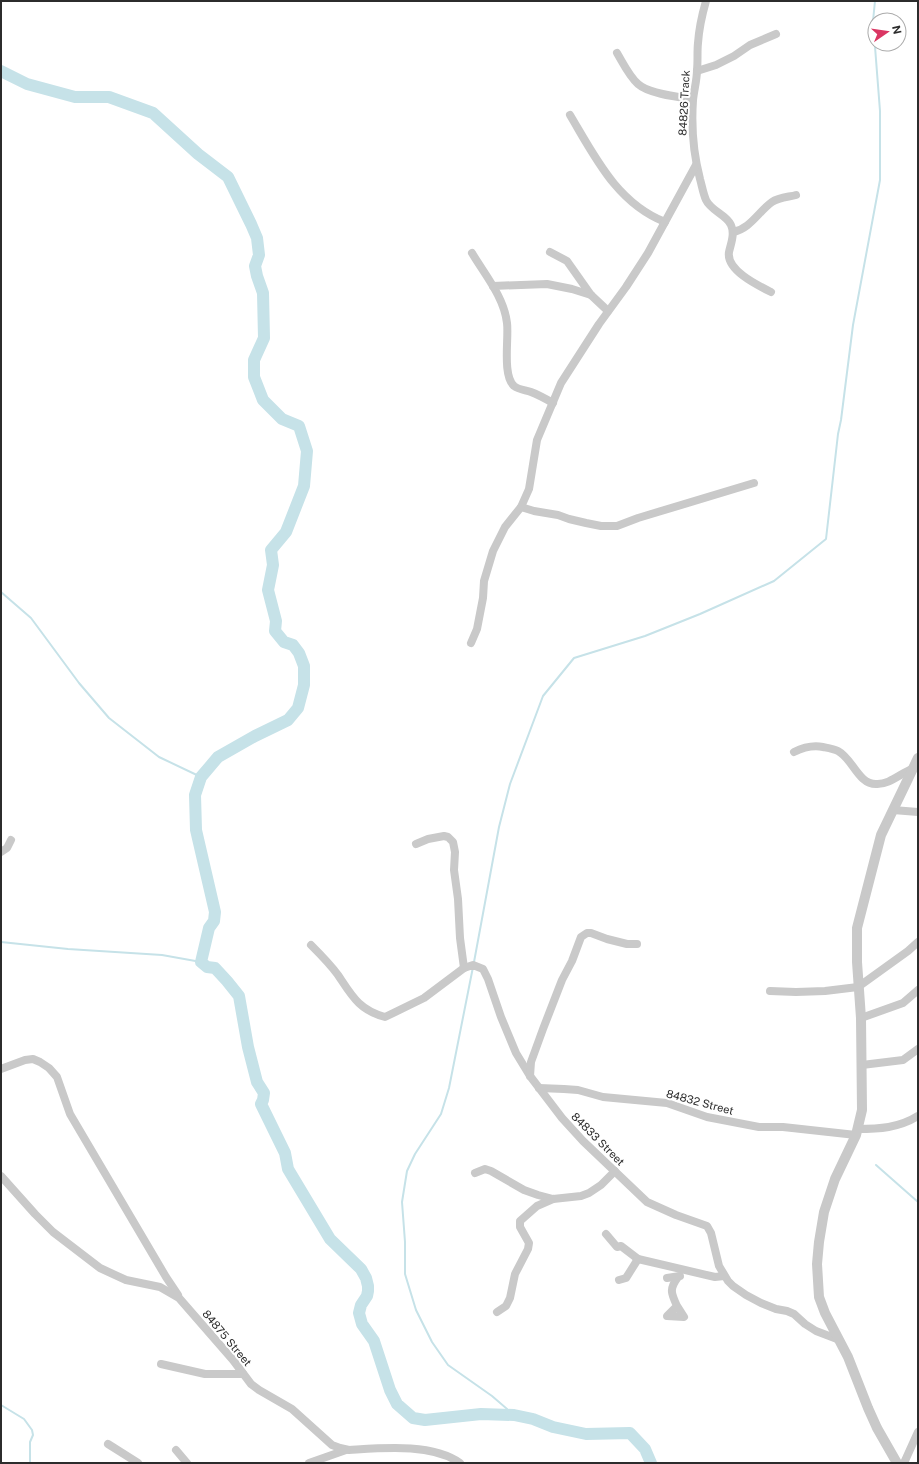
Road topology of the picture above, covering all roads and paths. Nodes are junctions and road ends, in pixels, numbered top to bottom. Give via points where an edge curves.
1 (706, 1) edge
2 (776, 34) dead end
3 (617, 53) dead end
4 (697, 71) junction
5 (693, 99) junction
6 (570, 115) dead end
7 (696, 165) junction
8 (796, 195) dead end
9 (665, 222) junction
10 (733, 232) junction
11 (550, 252) dead end
12 (472, 253) dead end
13 (493, 286) junction
14 (771, 292) dead end
15 (591, 295) junction
16 (608, 311) junction
17 (553, 402) junction
18 (754, 483) dead end
19 (521, 507) junction
20 (471, 643) dead end
21 (794, 752) dead end
22 (918, 758) edge
23 (912, 769) junction
24 (893, 810) junction
25 (918, 812) edge
26 (11, 840) dead end
27 (416, 844) dead end
28 (1, 852) edge
29 (918, 942) edge
30 (311, 944) dead end
31 (637, 944) dead end
32 (464, 968) junction
33 (858, 987) junction
34 (918, 990) edge
35 (770, 991) dead end
36 (861, 1018) junction
37 (918, 1049) edge
38 (862, 1065) junction
39 (1, 1069) edge
40 (530, 1076) junction
41 (539, 1088) junction
42 (918, 1116) edge
43 (856, 1132) junction
44 (615, 1171) junction
45 (475, 1173) dead end
46 (1, 1176) edge
47 (553, 1199) junction
48 (606, 1234) dead end
49 (638, 1259) junction
50 (690, 1271) junction
51 (724, 1276) junction
52 (678, 1277) junction
53 (667, 1278) dead end
54 (619, 1280) dead end
55 (179, 1298) junction
56 (677, 1306) dead end
57 (498, 1312) dead end
58 (837, 1339) junction
59 (162, 1364) dead end
60 (243, 1374) junction
61 (918, 1432) edge
62 (108, 1444) dead end
63 (176, 1450) dead end
64 (349, 1450) junction
65 (138, 1463) edge
66 (187, 1463) edge
67 (309, 1463) edge
68 (460, 1463) edge
69 (897, 1463) edge
70 (904, 1463) edge

1 - 4 street, 84826 Track via 697,44
2 - 4 street via 750,44 716,65
3 - 5 street via 638,84 656,92
4 - 5 street, 84826 Track
5 - 7 street, 84826 Track via 693,146
6 - 9 street via 615,186 641,210
7 - 9 street
7 - 10 street, 84826 Track via 705,198 713,209 730,223
8 - 10 street via 773,201 745,226
9 - 16 street via 648,253
10 - 14 street via 729,257 732,266
11 - 15 street via 567,261
12 - 13 street
13 - 15 street via 547,284
13 - 17 street via 507,322 508,370 513,385
15 - 16 street
16 - 17 street via 571,366
17 - 19 street via 537,440 529,489
18 - 19 street via 617,526 601,526
19 - 20 street via 505,527 493,551 484,581 477,629
21 - 23 street via 808,746 838,751 869,783 885,783
22 - 23 street
23 - 24 street
24 - 25 street
24 - 33 street via 881,834 857,928
26 - 28 street via 7,848
27 - 32 street via 440,836 448,837 453,842
29 - 33 street
30 - 32 street via 337,974 354,1000 368,1010 385,1017 424,998
31 - 40 street via 627,944 592,933 581,937 543,1029 531,1062
32 - 40 street, 84833 Street via 473,965 483,970 516,1053
33 - 35 street via 825,991
33 - 36 street
34 - 36 street via 903,1003
36 - 38 street
37 - 38 street via 903,1060
38 - 43 street via 862,1110
39 - 55 street via 33,1058 49,1068 57,1077 70,1114
40 - 41 street, 84833 Street
41 - 43 street, 84832 Street via 578,1090 603,1097 667,1103 707,1117 759,1127
41 - 44 street, 84833 Street via 562,1118
42 - 43 street, 84832 Street via 899,1125
43 - 58 street via 835,1179 824,1212 819,1242 819,1297
44 - 47 street via 589,1193
44 - 51 street, 84833 Street via 647,1202 707,1226
45 - 47 street via 491,1171 524,1190
46 - 55 street, 84875 Street via 53,1232 100,1268 126,1280 160,1287
47 - 57 street via 536,1206 520,1221 520,1227 529,1243 528,1249 515,1274 510,1298 506,1306
48 - 49 street via 617,1247 621,1246
49 - 50 street
49 - 54 street via 626,1278
50 - 51 street via 715,1277
50 - 52 street
51 - 58 street, 84833 Street via 746,1295 794,1314 816,1331
52 - 53 street
52 - 56 street via 671,1293
55 - 60 street, 84875 Street
58 - 69 street via 848,1357 871,1415
59 - 60 street via 205,1374
60 - 64 street, 84875 Street via 255,1387 292,1409 332,1445
61 - 70 street
62 - 65 street
63 - 66 street
64 - 67 street
64 - 68 street, 84875 Street via 414,1449 436,1452

